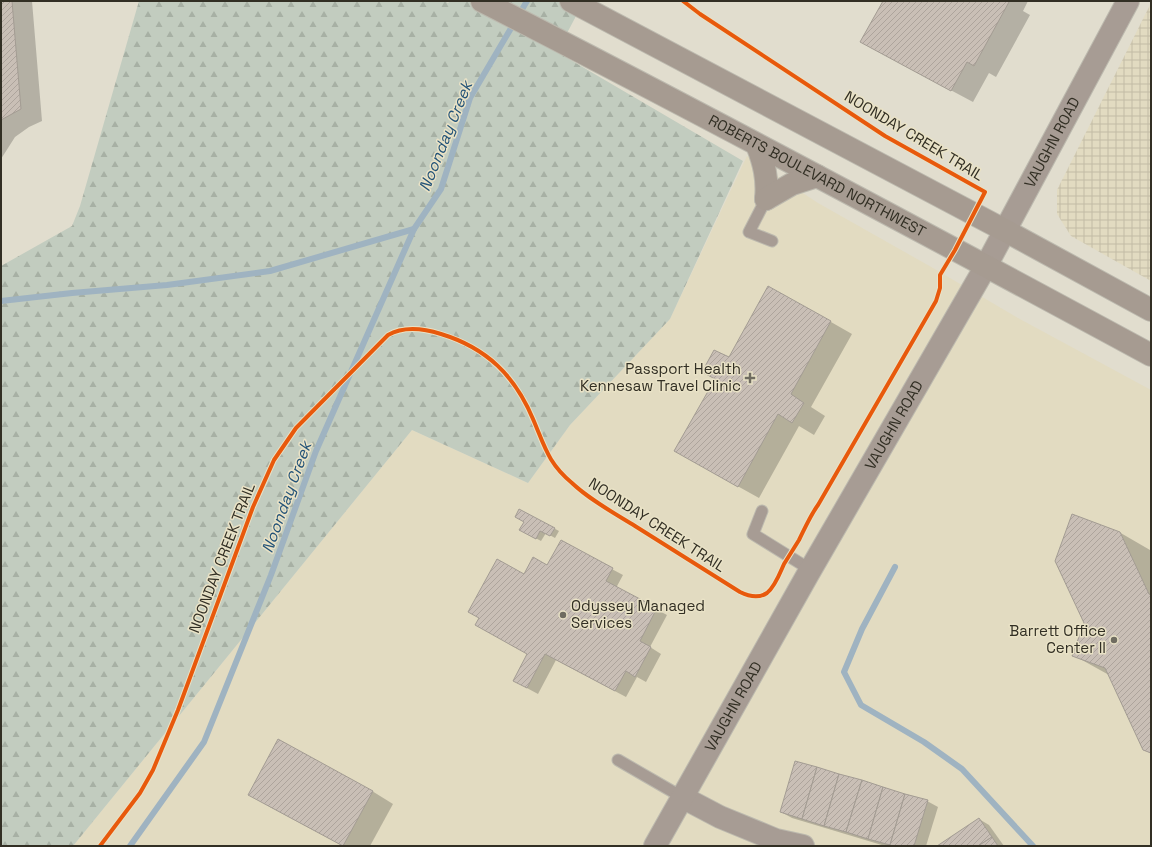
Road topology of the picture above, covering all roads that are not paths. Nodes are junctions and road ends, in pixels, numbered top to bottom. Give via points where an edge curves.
1 (482, 1) edge
2 (1128, 1) edge
3 (576, 4) edge
4 (757, 145) junction
5 (817, 176) junction
6 (766, 198) junction
7 (1006, 231) junction
8 (772, 241) dead end
9 (986, 266) junction
10 (1151, 310) edge
11 (1151, 355) edge
12 (762, 511) dead end
13 (811, 570) junction
14 (618, 760) dead end
15 (682, 797) junction
16 (654, 846) edge
17 (803, 846) edge

1 - 4 street, ROBERTS BOULEVARD NORTHWEST
2 - 7 street, VAUGHN ROAD
3 - 7 street
4 - 5 street, ROBERTS BOULEVARD NORTHWEST
4 - 6 street via 766,174
5 - 6 street via 792,184
5 - 9 street, ROBERTS BOULEVARD NORTHWEST
6 - 8 lane via 749,232
7 - 9 street, VAUGHN ROAD
7 - 10 street
9 - 11 street, ROBERTS BOULEVARD NORTHWEST
9 - 13 street, VAUGHN ROAD
12 - 13 lane via 753,534
13 - 15 street, VAUGHN ROAD
14 - 15 lane
15 - 16 street, VAUGHN ROAD
15 - 17 street via 727,820 776,840

